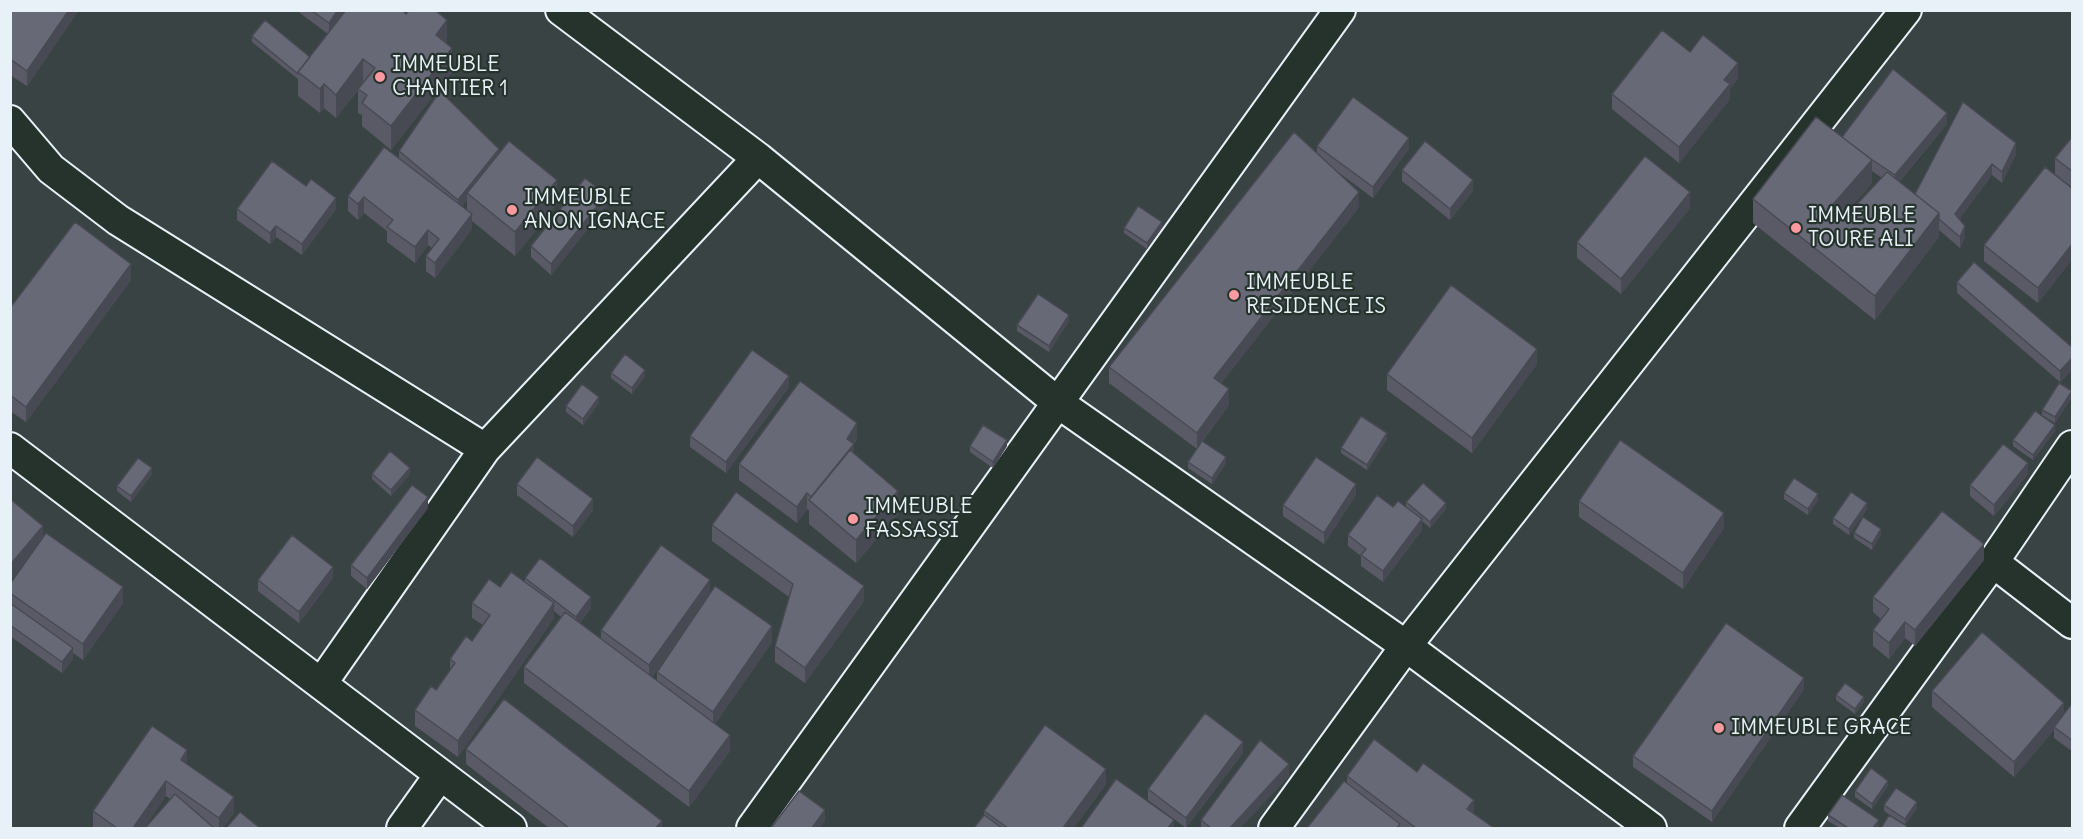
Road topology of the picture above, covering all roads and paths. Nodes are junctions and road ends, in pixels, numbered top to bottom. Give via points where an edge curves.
1 (561, 10) edge
2 (1340, 10) edge
3 (1906, 10) edge
4 (10, 121) edge
5 (758, 158) junction
6 (1057, 402) junction
7 (2073, 447) edge
8 (10, 448) edge
9 (485, 449) junction
10 (1994, 562) junction
11 (2073, 623) edge
12 (1406, 646) junction
13 (321, 684) junction
14 (440, 775) junction
15 (402, 828) edge
16 (511, 828) edge
17 (752, 828) edge
18 (1274, 828) edge
19 (1651, 828) edge
20 (1800, 828) edge

1 - 5 street
2 - 6 street
3 - 12 street
4 - 9 street via 51,169 118,220
5 - 6 street
5 - 9 street
6 - 12 street
6 - 17 street
7 - 10 street
8 - 13 street
9 - 13 street
10 - 11 street
10 - 20 street
12 - 18 street
12 - 19 street
13 - 14 street
14 - 15 street
14 - 16 street

